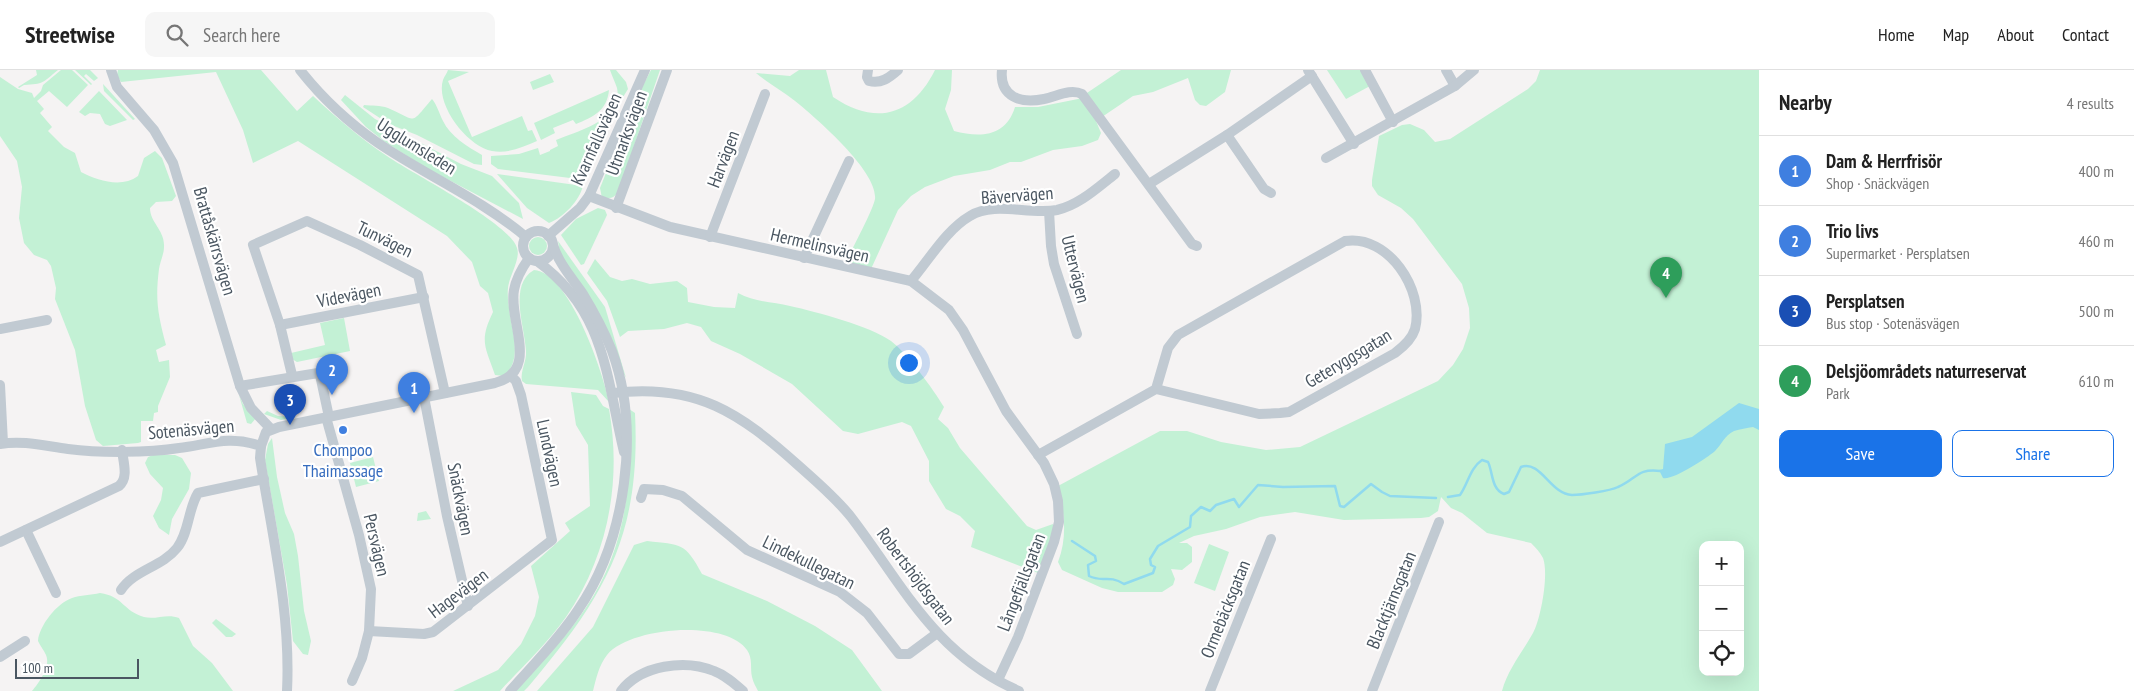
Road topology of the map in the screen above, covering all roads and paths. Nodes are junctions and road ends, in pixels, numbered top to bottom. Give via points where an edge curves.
1 (110, 70) edge
2 (300, 70) edge
3 (645, 70) edge
4 (667, 70) edge
5 (868, 70) edge
6 (898, 70) edge
7 (1002, 70) edge
8 (1365, 70) edge
9 (1446, 70) edge
10 (1474, 70) edge
11 (1310, 73) edge
12 (1456, 86) junction
13 (765, 94) dead end
14 (1393, 122) junction
15 (1227, 134) junction
16 (1354, 144) junction
17 (1326, 158) dead end
18 (849, 161) dead end
19 (1115, 174) dead end
20 (1149, 184) junction
21 (1271, 193) dead end
22 (589, 196) junction
23 (616, 208) junction
24 (1049, 211) junction
25 (548, 236) junction
26 (526, 237) junction
27 (710, 237) junction
28 (553, 245) junction
29 (1197, 246) dead end
30 (804, 258) junction
31 (533, 260) junction
32 (911, 281) junction
33 (424, 297) junction
34 (47, 320) dead end
35 (280, 326) junction
36 (0, 329) edge
37 (1077, 334) dead end
38 (292, 376) junction
39 (511, 376) junction
40 (0, 385) edge
41 (240, 386) junction
42 (1156, 389) junction
43 (994, 390) joint
44 (618, 392) junction
45 (445, 393) junction
46 (424, 397) junction
47 (328, 417) junction
48 (271, 429) junction
49 (1, 444) edge
50 (261, 446) junction
51 (122, 450) junction
52 (1038, 455) junction
53 (264, 479) junction
54 (641, 498) dead end
55 (1439, 522) dead end
56 (26, 530) junction
57 (1271, 539) dead end
58 (552, 540) joint
59 (0, 542) edge
60 (121, 590) dead end
61 (56, 593) dead end
62 (468, 606) junction
63 (369, 631) junction
64 (936, 634) junction
65 (26, 641) dead end
66 (0, 657) edge
67 (998, 680) junction
68 (352, 681) dead end
69 (287, 691) edge
70 (510, 691) edge
71 (621, 691) edge
72 (743, 691) edge
73 (1019, 691) edge
74 (1210, 691) edge
75 (1372, 691) edge

1 - 41 street, Brattåskärrsvägen via 117,87 154,130 173,163
2 - 26 street, Ugglumsleden via 365,133 486,206
3 - 22 street, Kvarnfallsvägen
4 - 23 street, Utmarksvägen
5 - 6 street via 867,77 875,82
7 - 20 street via 1002,86 1015,97 1042,100 1074,92 1082,94
8 - 14 street
9 - 12 street
10 - 12 street
11 - 15 street
11 - 16 street
12 - 14 street
13 - 27 street, Harvägen
14 - 16 street
15 - 20 street
15 - 21 street via 1264,189
16 - 17 street
18 - 30 street
19 - 24 street, Bävervägen via 1080,200
20 - 29 street via 1192,244
22 - 23 street, Hermelinsvägen
22 - 25 street, Kvarnfallsvägen
23 - 27 street, Hermelinsvägen via 670,228
24 - 32 street, Bävervägen via 982,211 970,216 957,226
24 - 37 street, Uttervägen via 1052,256
25 - 26 street via 538,232
25 - 28 street
26 - 31 street via 523,247
27 - 30 street, Hermelinsvägen
28 - 31 street via 550,256 544,260
28 - 44 street via 601,326 618,368
30 - 32 street, Hermelinsvägen
31 - 39 street via 520,272 513,291 521,356
31 - 44 street via 568,288 582,308
32 - 43 street, Hermelinsvägen via 941,303 956,320
33 - 35 street, Videvägen
33 - 35 street, Tunvägen via 420,278 414,271 310,221 303,222 253,245
33 - 45 street, Tunvägen
34 - 36 street
35 - 38 street
38 - 41 street
38 - 47 street, Persvägen via 314,372 320,375
39 - 45 street via 496,384
39 - 58 street, Lundvägen via 521,395
40 - 49 street
41 - 48 street, Brattåskärrsvägen via 251,408
42 - 42 street, Geteryggsgatan via 1258,414 1289,412 1403,346 1415,330 1412,291 1390,256 1365,242 1345,241 1178,335 1168,348
42 - 52 street
43 - 52 street, Långefjällsgatan
44 - 64 street, Robertshöjdsgatan via 638,390 699,399 752,426 850,516
44 - 70 street via 628,442 620,512 608,551 579,609
45 - 46 street
46 - 47 street
46 - 62 street, Snäckvägen
47 - 48 street
47 - 63 street, Persvägen via 368,569 372,601
48 - 50 street via 266,432
49 - 51 street, Sotenäsvägen via 22,442 82,450
50 - 51 street, Sotenäsvägen via 225,440 172,449
50 - 53 street
51 - 56 street via 125,474 119,486
52 - 67 street, Långefjällsgatan via 1054,484 1058,527 1018,637
53 - 60 street via 198,493 177,548 128,580
53 - 69 street via 282,600
54 - 64 street, Lindekullegatan via 644,489 664,490 682,496 756,556 830,586 849,598 876,623 899,654 909,654
55 - 75 street, Blacktjärnsgatan
56 - 59 street
56 - 61 street
57 - 74 street, Ormebäcksgatan
58 - 62 street, Hagevägen
62 - 63 street, Hagevägen via 429,634
63 - 68 street, Persvägen
64 - 67 street, Robertshöjdsgatan
65 - 66 street
67 - 73 street, Robertshöjdsgatan
71 - 72 street via 642,674 682,665 717,672

